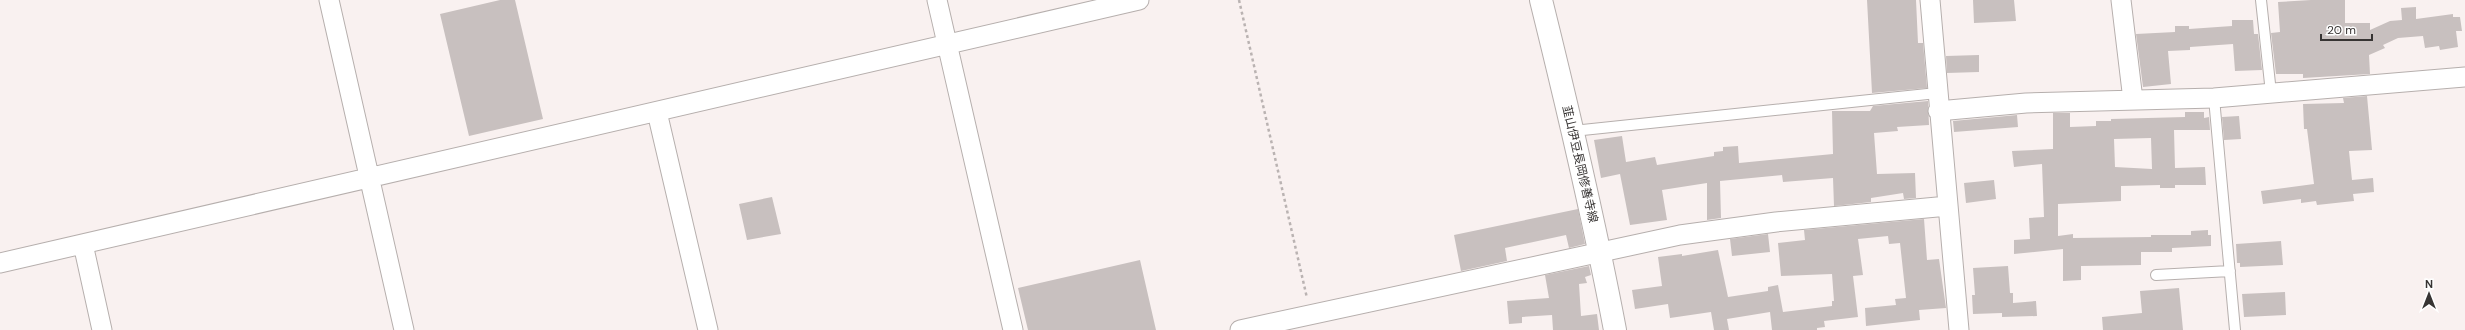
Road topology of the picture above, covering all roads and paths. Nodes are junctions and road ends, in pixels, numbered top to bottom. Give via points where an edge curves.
1 (329, 0) edge
2 (937, 0) edge
3 (1139, 0) edge
4 (1239, 0) edge
5 (1541, 0) edge
6 (1930, 0) edge
7 (2121, 0) edge
8 (2261, 0) edge
9 (947, 44) junction
10 (2465, 77) edge
11 (2271, 93) junction
12 (2214, 98) junction
13 (2133, 100) junction
14 (1938, 102) junction
15 (657, 112) junction
16 (1573, 130) junction
17 (370, 179) junction
18 (1948, 206) junction
19 (82, 244) junction
20 (1600, 252) junction
21 (0, 263) edge
22 (2230, 271) junction
23 (2156, 275) dead end
24 (1310, 314) junction
25 (102, 330) edge
26 (404, 330) edge
27 (708, 330) edge
28 (1013, 330) edge
29 (1240, 330) edge
30 (1615, 330) edge
31 (1959, 330) edge
32 (2235, 330) edge

1 - 17 street
2 - 9 street
3 - 9 street
4 - 24 path
5 - 16 main road, 韮山伊豆長岡修善寺線
6 - 14 street
7 - 13 street
8 - 11 lane
9 - 15 street
9 - 28 street
10 - 11 street
11 - 12 street
12 - 13 street
12 - 22 lane
13 - 14 street
14 - 16 lane
14 - 18 street
15 - 17 street
15 - 27 street
16 - 20 main road, 韮山伊豆長岡修善寺線
17 - 19 street
17 - 26 street
18 - 20 street via 1776,222 1680,235
18 - 31 street
19 - 21 street
19 - 25 street
20 - 24 street
20 - 30 main road, 韮山伊豆長岡修善寺線
22 - 23 lane
22 - 32 lane
24 - 29 street

